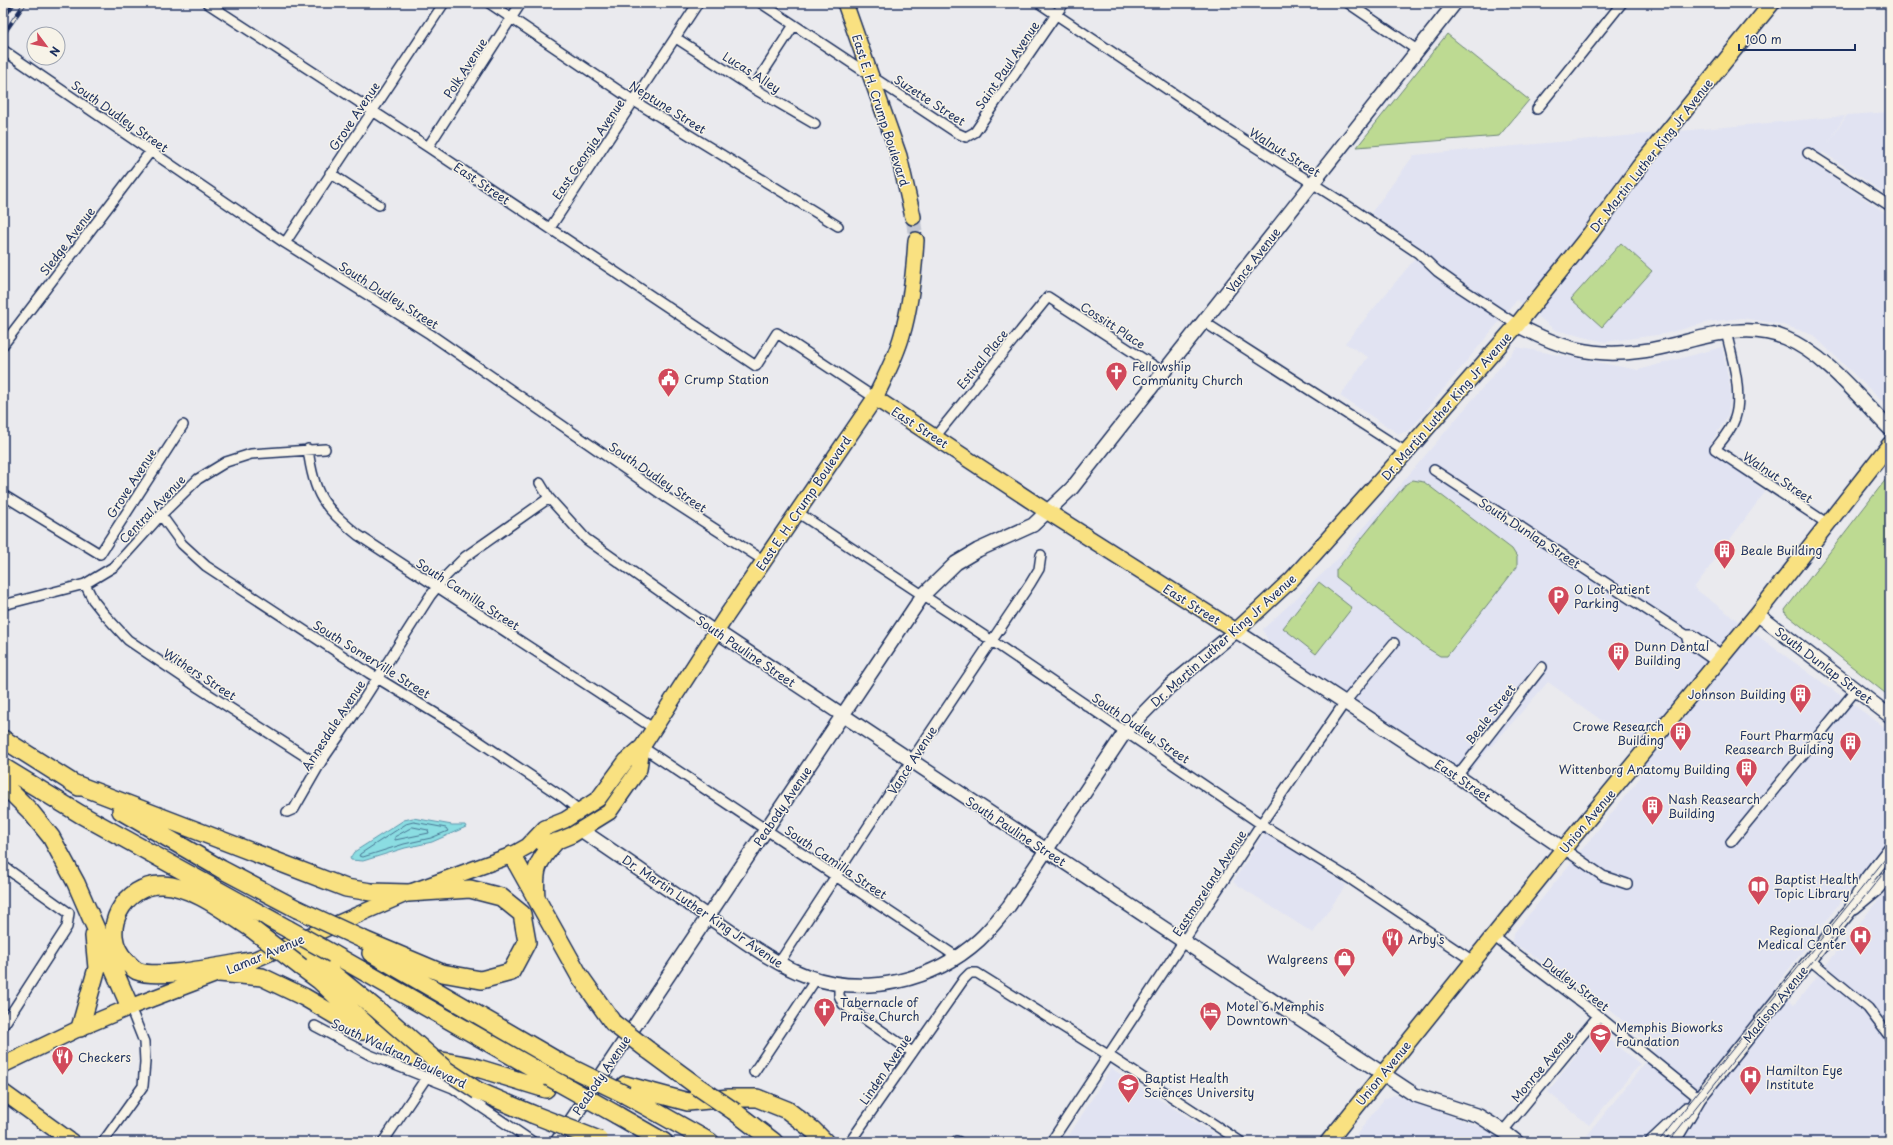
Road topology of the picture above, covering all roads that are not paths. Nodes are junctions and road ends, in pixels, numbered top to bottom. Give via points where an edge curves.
1 (207, 3) edge
2 (444, 3) edge
3 (489, 3) edge
4 (521, 3) edge
5 (698, 3) edge
6 (761, 3) edge
7 (846, 3) edge
8 (1039, 3) edge
9 (1064, 3) edge
10 (1348, 3) edge
11 (1455, 3) edge
12 (1622, 3) edge
13 (1772, 3) edge
14 (1056, 14) junction
15 (511, 18) junction
16 (794, 25) junction
17 (676, 38) junction
18 (1417, 50) junction
19 (5, 51) edge
20 (872, 77) junction
21 (753, 88) junction
22 (634, 101) junction
23 (1537, 109) dead end
24 (372, 110) junction
25 (815, 124) dead end
26 (966, 137) joint
27 (428, 147) junction
28 (150, 152) junction
29 (1808, 153) dead end
30 (330, 173) junction
31 (1313, 184) junction
32 (379, 205) dead end
33 (1890, 206) edge
34 (913, 217) tunnel mouth
35 (838, 226) dead end
36 (550, 228) junction
37 (916, 240) tunnel mouth
38 (285, 243) junction
39 (1048, 297) joint
40 (1204, 322) junction
41 (1517, 325) junction
42 (1726, 332) junction
43 (3, 345) edge
44 (1165, 373) junction
45 (875, 398) junction
46 (183, 425) dead end
47 (1890, 429) edge
48 (935, 437) junction
49 (1890, 444) edge
50 (308, 449) junction
51 (325, 449) dead end
52 (1406, 452) junction
53 (1434, 470) dead end
54 (540, 483) dead end
55 (3, 495) edge
56 (549, 498) junction
57 (797, 512) junction
58 (1048, 512) junction
59 (161, 515) junction
60 (1828, 524) junction
61 (1041, 555) dead end
62 (763, 560) junction
63 (85, 584) junction
64 (437, 587) junction
65 (923, 595) junction
66 (3, 605) edge
67 (1757, 614) junction
68 (716, 631) junction
69 (1236, 631) junction
70 (992, 641) junction
71 (1394, 643) dead end
72 (1721, 660) junction
73 (1542, 667) dead end
74 (378, 678) junction
75 (1856, 690) junction
76 (1345, 702) junction
77 (842, 715) junction
78 (1890, 716) edge
79 (653, 728) junction
80 (1125, 732) junction
81 (3, 738) edge
82 (642, 747) junction
83 (911, 761) junction
84 (321, 762) junction
85 (3, 767) edge
86 (1457, 776) junction
87 (70, 782) junction
88 (3, 784) edge
89 (580, 811) junction
90 (287, 812) dead end
91 (1261, 824) junction
92 (766, 829) junction
93 (582, 830) junction
94 (555, 842) junction
95 (1732, 842) dead end
96 (528, 846) junction
97 (1564, 849) junction
98 (1890, 849) edge
99 (1046, 850) junction
100 (512, 855) junction
101 (3, 866) edge
102 (1890, 872) edge
103 (836, 877) junction
104 (1627, 884) dead end
105 (408, 894) junction
106 (537, 902) junction
107 (1851, 909) junction
108 (708, 916) junction
109 (92, 923) junction
110 (1493, 936) junction
111 (359, 942) junction
112 (1185, 942) junction
113 (956, 957) junction
114 (326, 958) junction
115 (1810, 960) junction
116 (251, 961) junction
117 (1473, 961) junction
118 (779, 963) junction
119 (219, 973) junction
120 (816, 979) junction
121 (839, 984) junction
122 (130, 1007) junction
123 (1598, 1016) junction
124 (3, 1026) edge
125 (315, 1026) dead end
126 (80, 1028) junction
127 (1890, 1037) edge
128 (912, 1052) junction
129 (409, 1055) junction
130 (1108, 1055) junction
131 (3, 1066) edge
132 (754, 1072) dead end
133 (1383, 1073) junction
134 (426, 1078) junction
135 (548, 1083) junction
136 (626, 1090) junction
137 (3, 1092) edge
138 (1699, 1098) junction
139 (614, 1119) junction
140 (1503, 1131) junction
141 (852, 1140) edge
142 (601, 1141) edge
143 (72, 1142) edge
144 (104, 1142) edge
145 (383, 1142) edge
146 (533, 1142) edge
147 (557, 1142) edge
148 (655, 1142) edge
149 (664, 1142) edge
150 (710, 1142) edge
151 (774, 1142) edge
152 (825, 1142) edge
153 (1051, 1142) edge
154 (1241, 1142) edge
155 (1328, 1142) edge
156 (1517, 1142) edge
157 (1652, 1142) edge
158 (1673, 1142) edge

1 - 24 street, East Street
2 - 24 street, Grove Avenue
3 - 15 street, Neptune Street
4 - 15 street, Polk Avenue
5 - 17 street, East Georgia Avenue
6 - 16 street, Suzette Street
7 - 20 main road, East E. H. Crump Boulevard
8 - 14 street, Walnut Street
9 - 14 street, Saint Paul Avenue
10 - 18 street
11 - 18 street, Vance Avenue
12 - 23 street
13 - 41 main road, Dr. Martin Luther King Jr Avenue via 1639,167 1590,234
14 - 26 street, Saint Paul Avenue via 976,132
14 - 31 street, Walnut Street
15 - 22 street, Neptune Street
15 - 27 street, Polk Avenue
16 - 20 street, Suzette Street
16 - 21 street
17 - 21 street, Lucas Alley
17 - 22 street, East Georgia Avenue
18 - 31 street, Vance Avenue
19 - 28 street, South Dudley Street
20 - 26 street, Suzette Street
20 - 34 main road, East E. H. Crump Boulevard via 899,156
21 - 25 street, Lucas Alley
22 - 35 street, Neptune Street
22 - 36 street, East Georgia Avenue
24 - 27 street, East Street
24 - 30 street, Grove Avenue
27 - 36 street, East Street
28 - 38 street, South Dudley Street
28 - 43 street, Sledge Avenue
29 - 33 street
30 - 32 street
30 - 38 street, Grove Avenue
31 - 40 street, Vance Avenue
31 - 41 street, Walnut Street via 1418,253 1442,275
36 - 45 street, East Street via 756,366 777,333
37 - 45 main road, East E. H. Crump Boulevard via 909,303 902,335
38 - 62 street, South Dudley Street via 430,334 666,498
39 - 44 street, Cossitt Place
39 - 48 street, Estival Place
40 - 44 street, Vance Avenue
40 - 52 street
41 - 42 street via 1576,350 1611,354 1643,351
41 - 52 main road, Dr. Martin Luther King Jr Avenue
42 - 47 street via 1768,332 1801,347 1827,366
42 - 60 street, Walnut Street via 1738,396 1736,417 1715,449
44 - 58 street, Vance Avenue via 1072,488
45 - 48 main road, East Street
45 - 57 main road, East E. H. Crump Boulevard
46 - 55 street, Grove Avenue via 100,554
48 - 58 main road, East Street
49 - 60 main road, Union Avenue
50 - 51 street, Central Avenue
50 - 59 street, Central Avenue via 251,454 226,462 198,479
50 - 64 street, South Camilla Street via 311,474 326,506 358,535
52 - 69 main road, Dr. Martin Luther King Jr Avenue via 1292,579
53 - 72 street, South Dunlap Street via 1686,635 1688,642
54 - 56 street, South Pauline Street
56 - 64 street, Annesdale Avenue via 465,557
56 - 68 street, South Pauline Street via 590,543
57 - 62 main road, East E. H. Crump Boulevard
57 - 65 street, South Dudley Street
58 - 65 street, Peabody Avenue via 1033,525 956,563
58 - 69 main road, East Street
59 - 63 street, Central Avenue via 115,566
59 - 74 street, South Somerville Street via 182,544 206,566
60 - 67 main road, Union Avenue
61 - 70 street, Vance Avenue via 1035,576
62 - 68 main road, East E. H. Crump Boulevard
63 - 66 street, Central Avenue
63 - 84 street, Withers Street via 105,616 128,640 311,760
64 - 74 street, Annesdale Avenue
64 - 79 street, South Camilla Street
65 - 70 street, South Dudley Street
65 - 77 street, Peabody Avenue
67 - 72 main road, Union Avenue
67 - 75 street, South Dunlap Street
68 - 77 street, South Pauline Street
68 - 79 main road, East E. H. Crump Boulevard
69 - 76 street, East Street
69 - 80 street, Dr. Martin Luther King Jr Avenue via 1169,687
70 - 80 street, South Dudley Street
70 - 83 street, Vance Avenue
71 - 76 street, Eastmoreland Avenue
72 - 97 main road, Union Avenue
73 - 86 street, Beale Street
74 - 84 street, Annesdale Avenue
74 - 89 street, South Somerville Street via 453,724
75 - 78 street, South Dunlap Street
75 - 95 street
76 - 86 street, East Street
76 - 91 street, Eastmoreland Avenue
77 - 83 street, South Pauline Street
77 - 92 street, Peabody Avenue
79 - 82 main road, East E. H. Crump Boulevard
80 - 91 street, South Dudley Street
80 - 99 street, Dr. Martin Luther King Jr Avenue
81 - 87 highway
82 - 89 main road, East E. H. Crump Boulevard via 626,761 598,799
82 - 92 street, South Camilla Street
82 - 93 main road, East E. H. Crump Boulevard via 639,769 620,798 609,812
83 - 99 street, South Pauline Street
83 - 103 street, Vance Avenue
84 - 90 street, Annesdale Avenue via 294,809
85 - 114 highway via 80,814 288,929 304,950
86 - 97 street, East Street
87 - 105 highway via 346,888
87 - 111 highway, bridge via 221,869
88 - 109 highway via 51,837 76,883
89 - 96 main road, East E. H. Crump Boulevard via 545,828
91 - 112 street, Eastmoreland Avenue
91 - 117 street, South Dudley Street via 1352,880
92 - 103 street, South Camilla Street
92 - 108 street, Peabody Avenue
93 - 94 main road, East E. H. Crump Boulevard
93 - 108 street, Dr. Martin Luther King Jr Avenue
94 - 96 main road, East E. H. Crump Boulevard
94 - 106 highway via 538,866
96 - 100 main road, Lamar Avenue
97 - 104 street, East Street via 1603,876
97 - 110 main road, Union Avenue
98 - 107 street, Madison Avenue via 1866,880
99 - 112 street, South Pauline Street
99 - 113 street, Dr. Martin Luther King Jr Avenue via 1009,906 988,931
100 - 105 main road, Lamar Avenue
100 - 106 highway
101 - 124 street via 69,913 67,927
102 - 107 street, Madison Avenue via 1877,888
103 - 113 street, South Camilla Street
103 - 118 street, Vance Avenue
105 - 111 highway via 470,889 501,897 522,914 528,942 511,972 481,980 442,973
105 - 116 main road, Lamar Avenue
106 - 151 highway, bridge via 579,975 613,1023
107 - 115 street, Madison Avenue
108 - 118 street, Dr. Martin Luther King Jr Avenue
108 - 147 street, Peabody Avenue
109 - 122 highway
109 - 126 highway via 96,968
110 - 117 main road, Union Avenue
110 - 123 street, Dudley Street
111 - 136 highway, bridge via 494,1024
112 - 130 street, Eastmoreland Avenue
112 - 133 street, South Pauline Street
113 - 121 street, Dr. Martin Luther King Jr Avenue via 942,966 903,981 872,985
114 - 135 highway
114 - 142 highway, bridge via 380,1012 446,1070 478,1091
115 - 127 street via 1868,1008
115 - 138 street, Madison Avenue
116 - 119 main road, Lamar Avenue
116 - 129 highway, bridge via 160,975 136,971 119,953 113,928 118,910 136,892 148,887 163,885 194,894 252,929 320,981 370,1029
117 - 133 main road, Union Avenue
118 - 120 street, Dr. Martin Luther King Jr Avenue
119 - 122 main road, Lamar Avenue
119 - 129 highway via 262,977 304,996 376,1040
120 - 121 street, Dr. Martin Luther King Jr Avenue
120 - 132 street
121 - 128 street via 842,1004
122 - 126 main road, Lamar Avenue
122 - 144 street via 144,1042 143,1086
123 - 138 street, Dudley Street
123 - 140 street, Monroe Avenue
125 - 134 street, South Waldran Boulevard via 370,1054
126 - 131 main road, Lamar Avenue
128 - 130 street, Linden Avenue via 964,979 970,973 977,972
128 - 141 street, Linden Avenue
129 - 135 highway
130 - 153 street, Eastmoreland Avenue
130 - 154 street
133 - 140 street, South Pauline Street via 1415,1095 1479,1116
133 - 155 main road, Union Avenue
134 - 145 street
134 - 146 street, South Waldran Boulevard via 453,1088
135 - 139 highway, bridge
136 - 150 highway
136 - 152 highway via 688,1102 757,1098 787,1110 814,1130
137 - 143 main road
138 - 157 street, Madison Avenue
138 - 158 street, Madison Avenue
139 - 148 highway
139 - 149 highway
140 - 156 street, South Pauline Street

